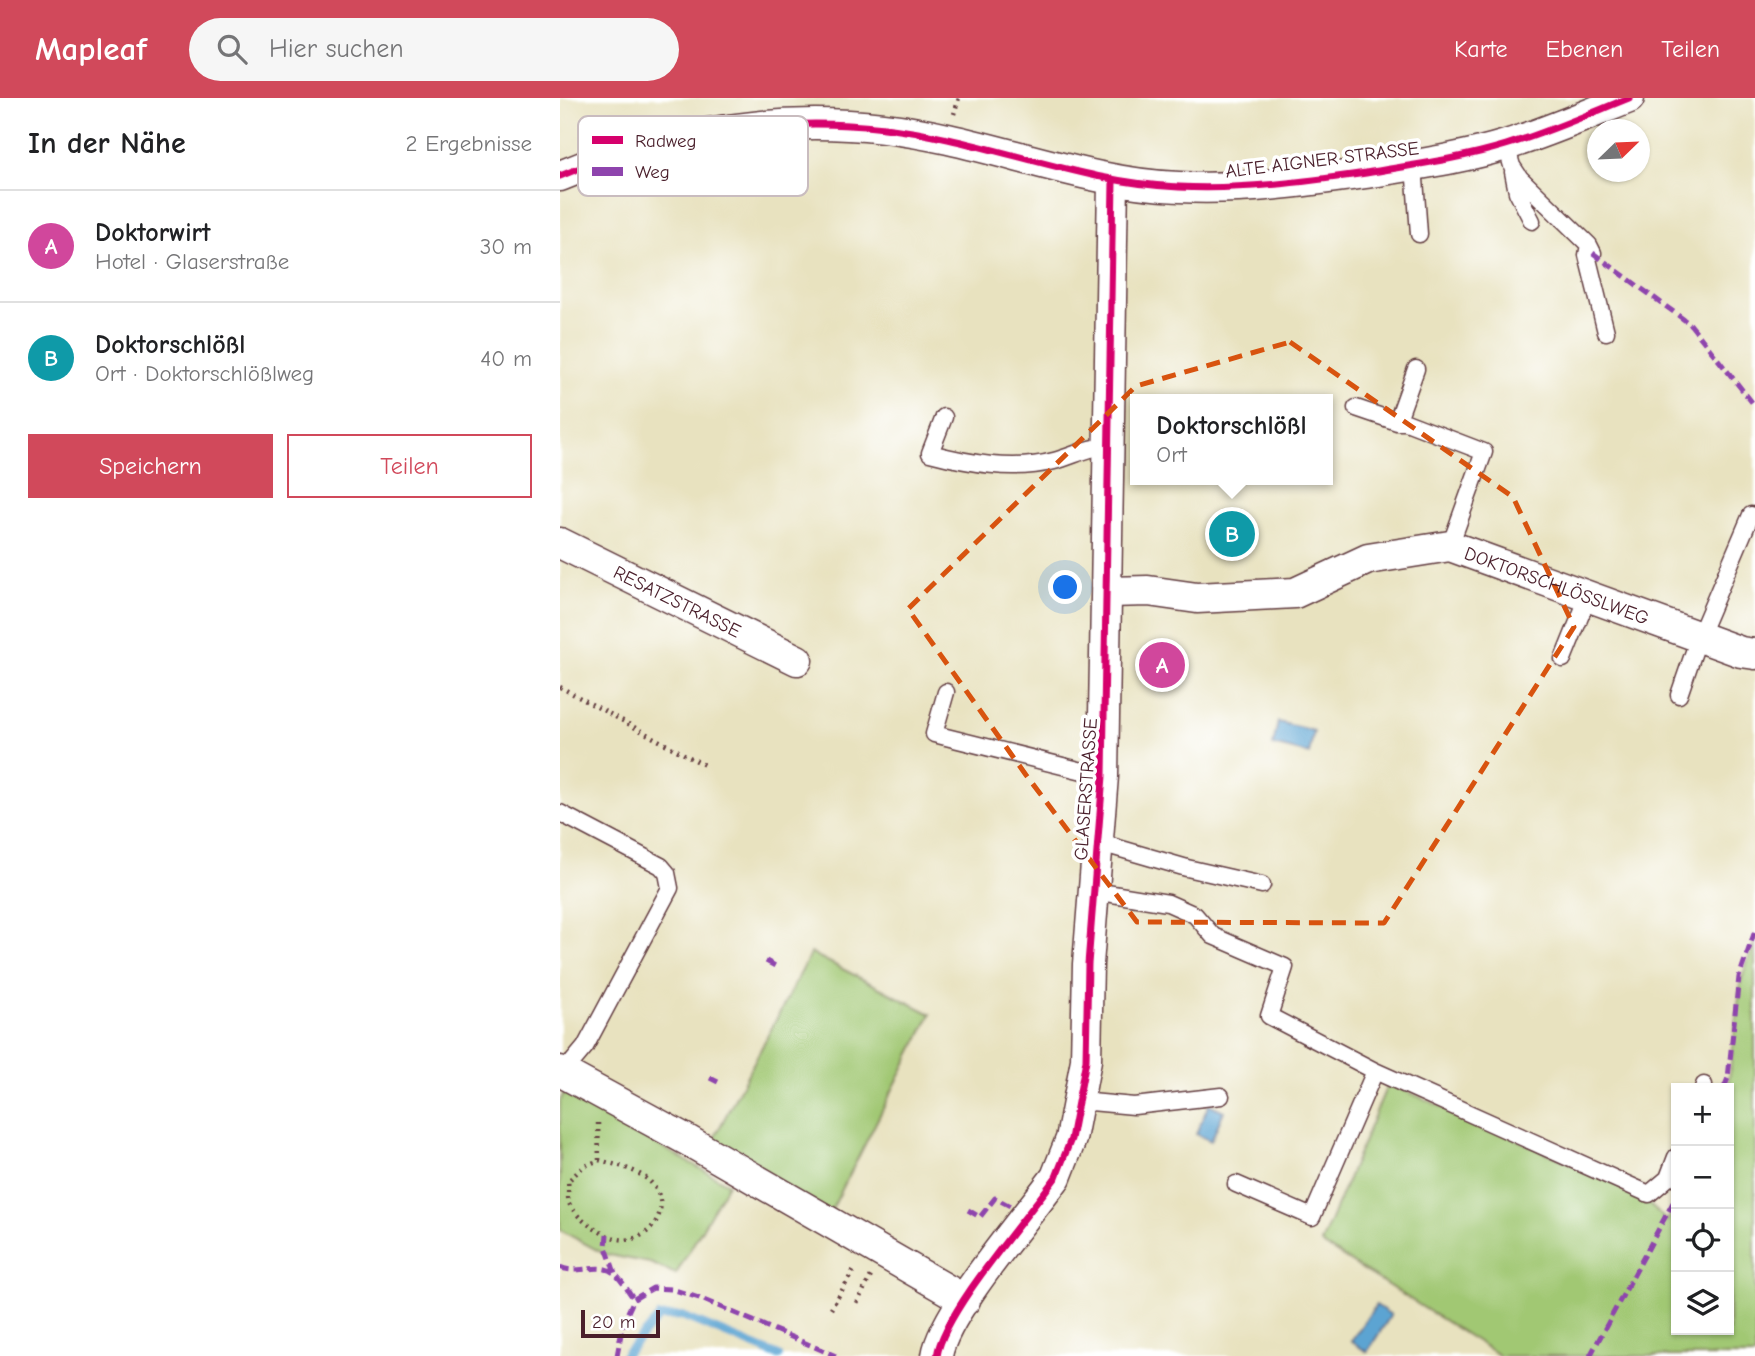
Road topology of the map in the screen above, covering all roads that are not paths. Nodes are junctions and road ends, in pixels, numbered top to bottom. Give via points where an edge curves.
1 (1629, 98) edge
2 (808, 124) edge
3 (1509, 155) junction
4 (1414, 165) junction
5 (578, 169) edge
6 (560, 176) edge
7 (1113, 181) junction
8 (1532, 221) dead end
9 (1419, 234) dead end
10 (1606, 332) dead end
11 (1416, 369) dead end
12 (1356, 408) dead end
13 (944, 417) dead end
14 (1397, 422) junction
15 (1111, 446) junction
16 (1751, 515) dead end
17 (560, 543) edge
18 (1450, 546) junction
19 (1109, 592) junction
20 (1588, 597) junction
21 (1699, 637) junction
22 (1755, 654) edge
23 (1563, 659) dead end
24 (797, 660) dead end
25 (946, 692) dead end
26 (1679, 695) dead end
27 (1103, 776) junction
28 (560, 813) edge
29 (1097, 842) junction
30 (1262, 885) dead end
31 (1094, 891) junction
32 (1375, 1071) junction
33 (561, 1074) edge
34 (1221, 1097) dead end
35 (1080, 1101) junction
36 (1671, 1170) edge
37 (1236, 1184) dead end
38 (965, 1300) junction
39 (937, 1356) edge

1 - 3 street, ALTE AIGNER STRASSE
2 - 7 street, ALTE AIGNER STRASSE via 889,127
3 - 4 street, ALTE AIGNER STRASSE
3 - 8 lane via 1517,192
3 - 10 lane via 1520,178 1591,249 1587,255
4 - 7 street, ALTE AIGNER STRASSE via 1254,186 1180,188
4 - 9 lane
5 - 6 street, ALTE AIGNER STRASSE
7 - 15 street, GLASERSTRASSE
11 - 14 lane
12 - 14 lane
13 - 15 lane via 930,453 960,461 1037,465 1094,446
14 - 18 lane via 1484,452
15 - 19 street, GLASERSTRASSE
16 - 21 lane
17 - 24 street, RESATZSTRASSE
18 - 19 street, DOKTORSCHLÖSSLWEG via 1368,559 1295,593 1197,598 1148,591
18 - 20 street, DOKTORSCHLÖSSLWEG
19 - 27 street, GLASERSTRASSE
20 - 21 street, DOKTORSCHLÖSSLWEG
20 - 23 lane
21 - 22 street, DOKTORSCHLÖSSLWEG
21 - 26 lane
25 - 27 lane via 934,734
27 - 29 street, GLASERSTRASSE
28 - 33 lane via 661,866 670,888 585,1047
29 - 30 lane
29 - 31 street, GLASERSTRASSE
31 - 32 lane via 1168,903 1195,915 1213,936 1285,967 1269,1016
31 - 35 street, GLASERSTRASSE
32 - 36 lane via 1649,1194
32 - 37 lane via 1312,1217
33 - 38 street via 687,1140
34 - 35 lane via 1134,1106
35 - 38 street, GLASERSTRASSE via 1056,1177
38 - 39 street, GLASERSTRASSE via 944,1331

